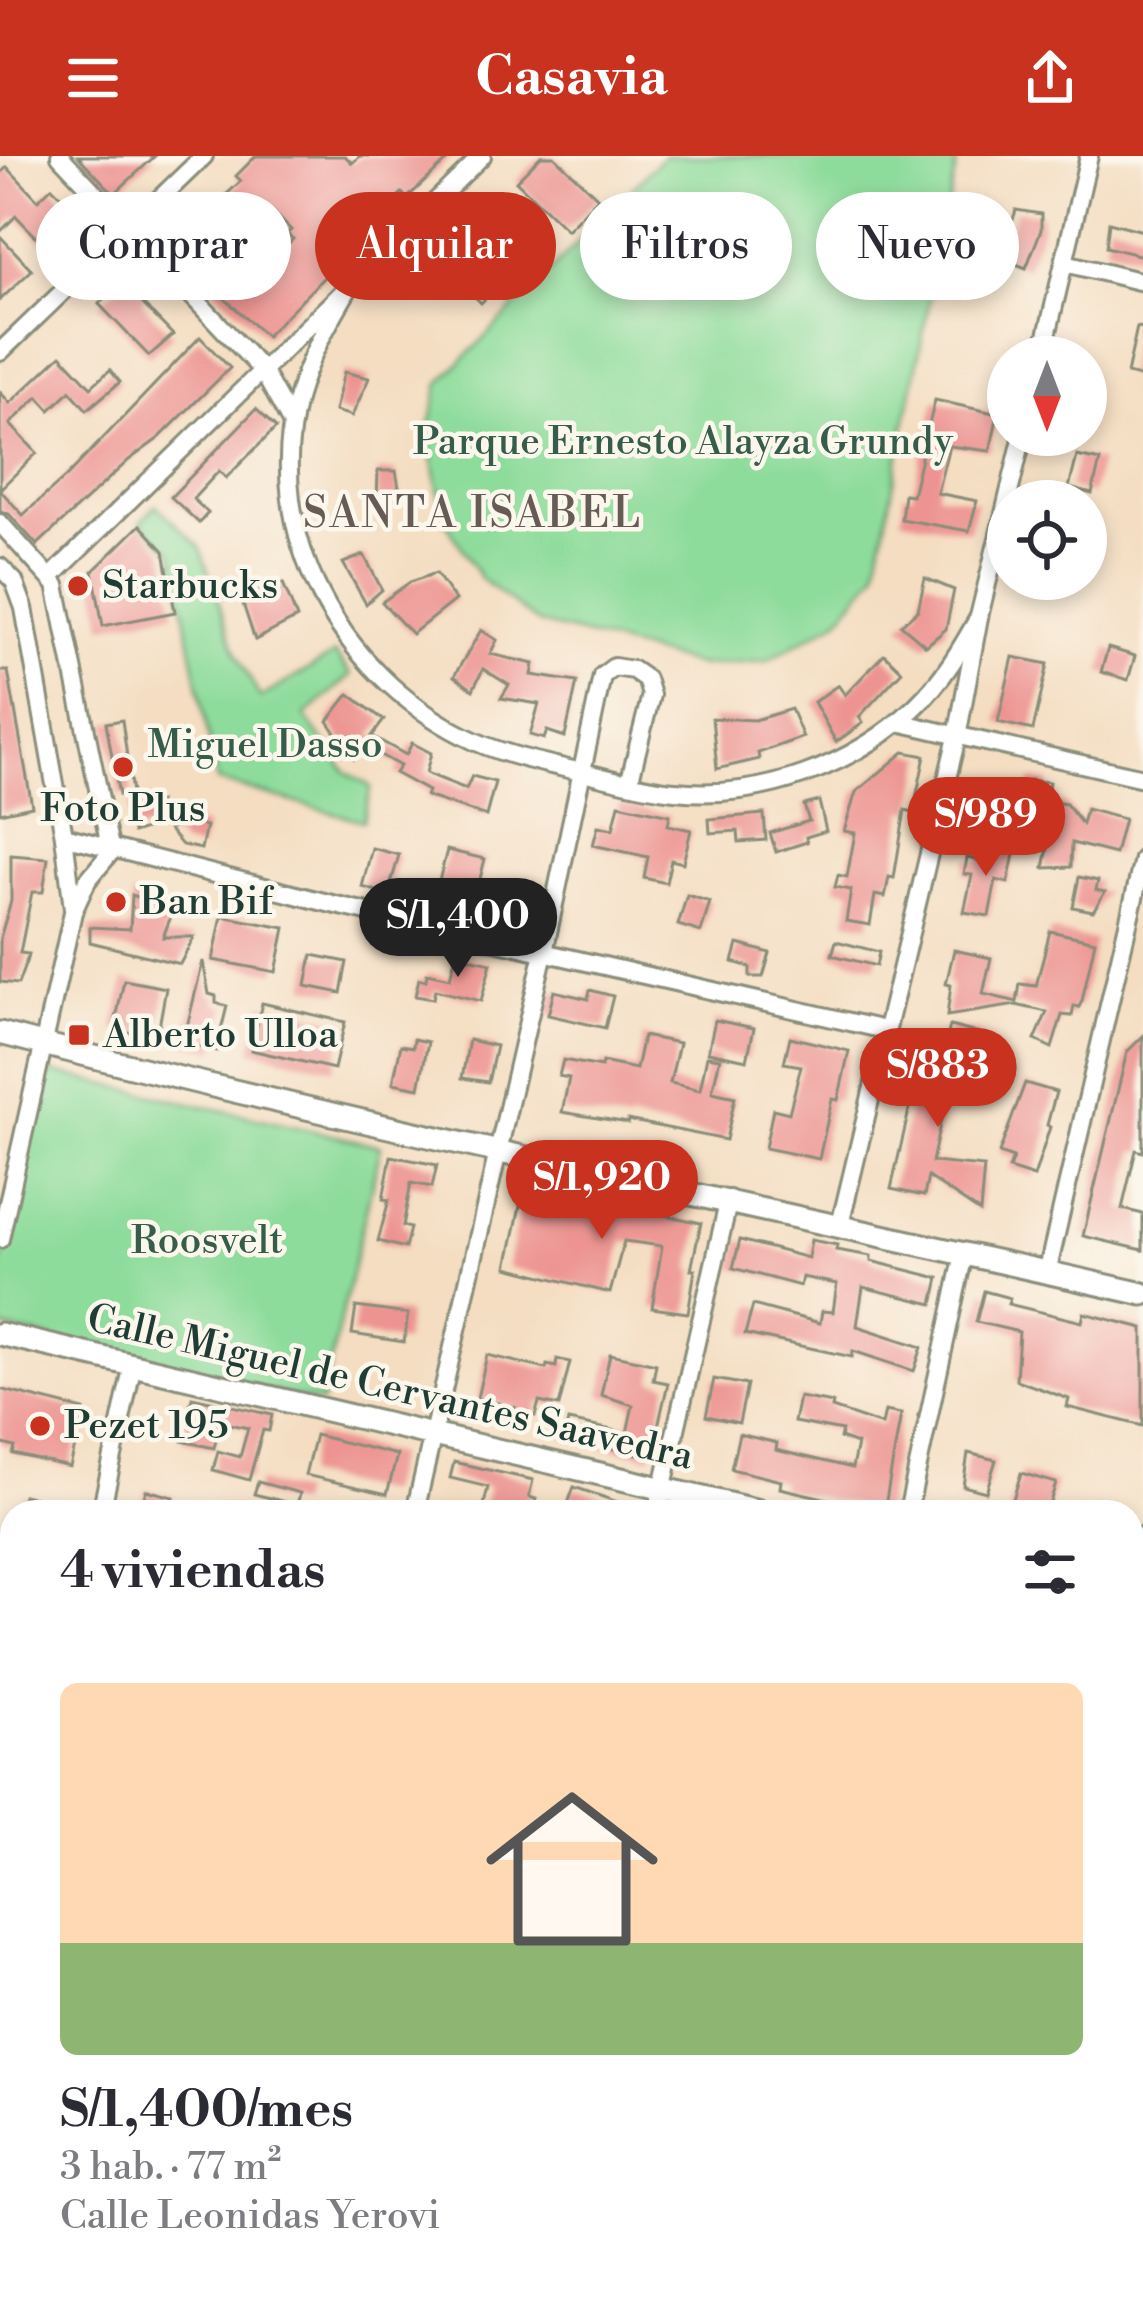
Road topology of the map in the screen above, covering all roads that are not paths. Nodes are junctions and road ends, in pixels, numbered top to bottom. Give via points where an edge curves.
1 (60, 156) edge
2 (203, 156) edge
3 (482, 156) edge
4 (1089, 156) edge
5 (94, 192) edge
6 (166, 192) edge
7 (445, 192) edge
8 (1065, 263) junction
9 (1143, 282) edge
10 (54, 300) edge
11 (196, 300) edge
12 (334, 300) edge
13 (343, 300) edge
14 (1047, 336) edge
15 (0, 352) edge
16 (262, 370) junction
17 (293, 425) junction
18 (1018, 456) edge
19 (0, 523) edge
20 (0, 567) edge
21 (52, 575) junction
22 (979, 617) junction
23 (898, 722) junction
24 (957, 737) junction
25 (581, 772) junction
26 (1143, 778) edge
27 (629, 783) junction
28 (64, 836) junction
29 (111, 846) junction
30 (1143, 859) edge
31 (73, 912) junction
32 (544, 952) junction
33 (885, 1030) junction
34 (0, 1033) edge
35 (46, 1045) junction
36 (499, 1152) junction
37 (729, 1199) junction
38 (840, 1226) junction
39 (0, 1239) edge
40 (964, 1254) junction
41 (1047, 1273) junction
42 (1143, 1294) edge
43 (0, 1334) edge
44 (133, 1364) junction
45 (433, 1437) junction
46 (663, 1488) junction
47 (104, 1500) edge
48 (418, 1500) edge
49 (660, 1500) edge
50 (714, 1500) edge
51 (911, 1500) edge

1 - 5 street
2 - 6 street
3 - 7 street
4 - 8 street
8 - 9 street
8 - 14 street
10 - 15 street
11 - 16 street
12 - 16 street
13 - 17 street via 306,373
16 - 17 street
16 - 21 street
17 - 25 street via 291,513 319,595 354,646 406,699 452,730
18 - 22 street
19 - 21 street
20 - 28 street via 24,608
21 - 29 street
22 - 23 street via 952,664
22 - 24 street
23 - 24 street
23 - 27 street via 785,782 705,793
24 - 26 street
24 - 33 street
25 - 27 street
25 - 27 street via 602,676 633,670 651,695
25 - 32 street
28 - 29 street
28 - 31 street
29 - 31 street
29 - 32 street
30 - 41 street
31 - 35 street
32 - 33 street
32 - 36 street
33 - 38 street
34 - 35 street
35 - 36 street
35 - 39 street
36 - 37 street
36 - 45 street
37 - 38 street
37 - 46 street
38 - 40 street
40 - 41 street
40 - 51 street
41 - 42 street
43 - 44 street, Calle Miguel de Cervantes Saavedra
44 - 45 street, Calle Miguel de Cervantes Saavedra
44 - 47 street
45 - 46 street, Calle Miguel de Cervantes Saavedra
45 - 48 street
46 - 49 street
46 - 50 street, Calle Miguel de Cervantes Saavedra

